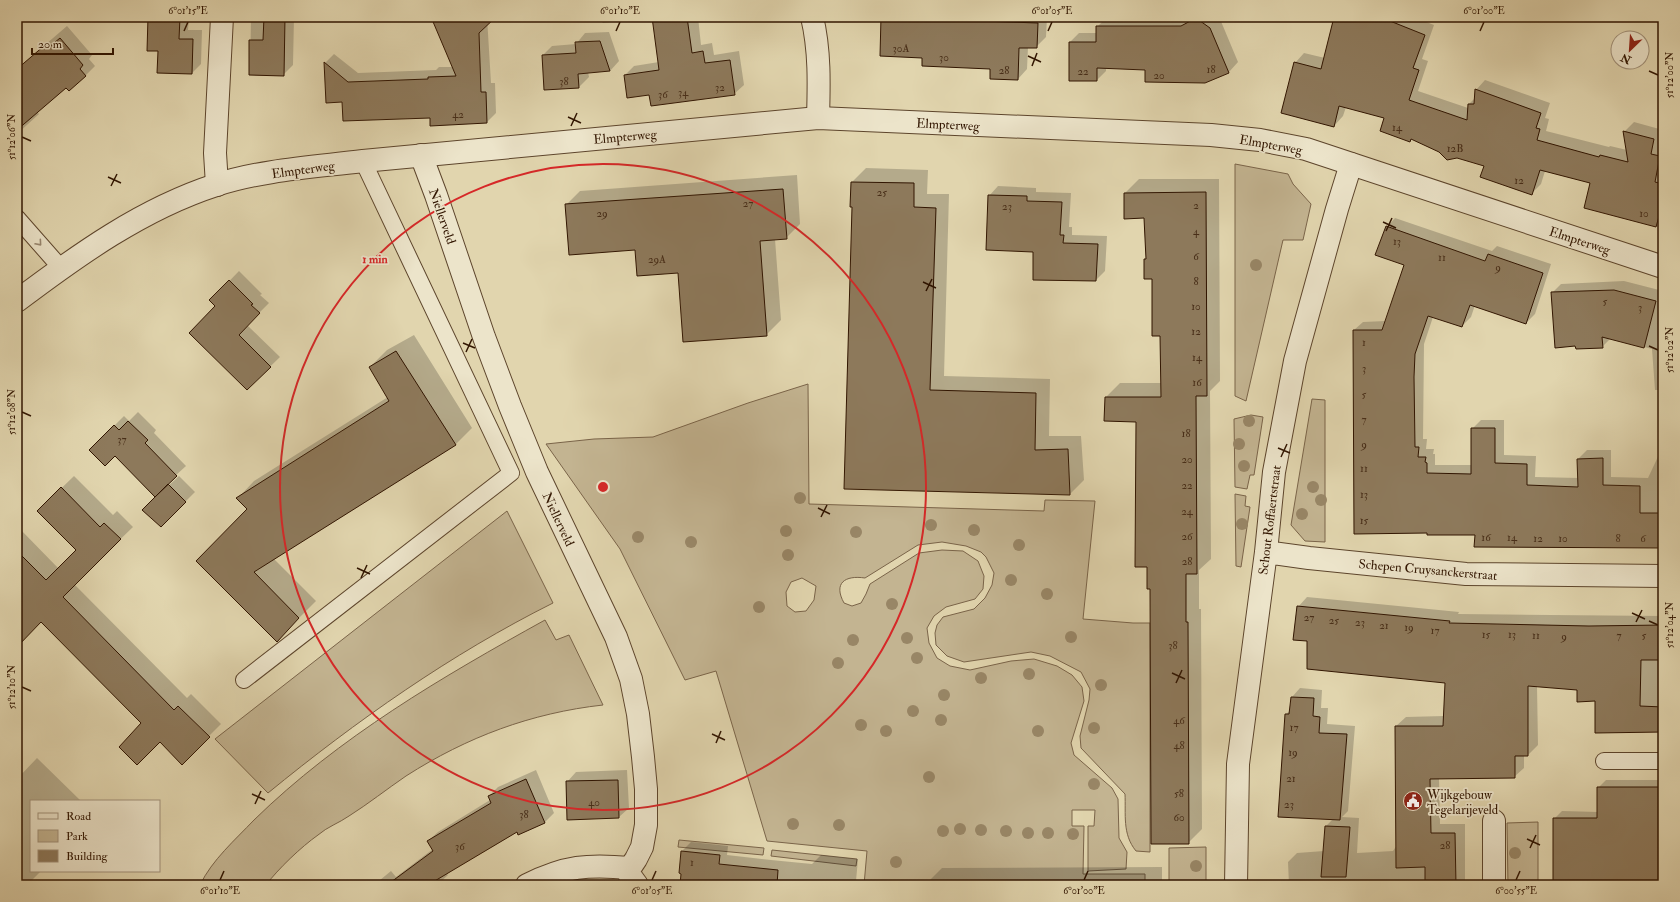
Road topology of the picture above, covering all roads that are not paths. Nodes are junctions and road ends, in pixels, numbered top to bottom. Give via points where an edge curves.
1 (222, 17) edge
2 (812, 17) edge
3 (818, 118) junction
4 (421, 156) junction
5 (362, 161) junction
6 (1351, 164) junction
7 (217, 185) junction
8 (17, 218) edge
9 (1663, 267) edge
10 (61, 268) junction
11 (17, 302) edge
12 (1266, 552) junction
13 (1663, 576) edge
14 (244, 680) dead end
15 (1663, 761) edge
16 (1604, 762) dead end
17 (1494, 821) dead end
18 (633, 876) edge
19 (527, 885) edge
20 (1236, 885) edge
21 (1494, 885) edge

1 - 7 street via 215,153
2 - 3 street via 819,76
3 - 4 street, Elmpterweg
3 - 6 street, Elmpterweg via 1211,135 1260,140 1306,149
4 - 5 street, Elmpterweg
4 - 18 street, Niellerveld via 510,406 537,472 616,637 631,678 638,714 646,789 646,825
5 - 7 street, Elmpterweg via 296,169
5 - 14 lane via 511,473
6 - 9 street, Elmpterweg
6 - 12 street, Schout Roffaertstraat via 1295,361 1274,472
7 - 10 street, Elmpterweg via 149,213
8 -> 10 lane
10 - 11 street, Elmpterweg
12 - 13 street, Schepen Cruysanckerstraat via 1466,574
12 - 20 street, Schout Roffaertstraat via 1238,764
15 - 16 lane
17 - 21 street
18 - 19 street via 602,865 572,868 550,874

